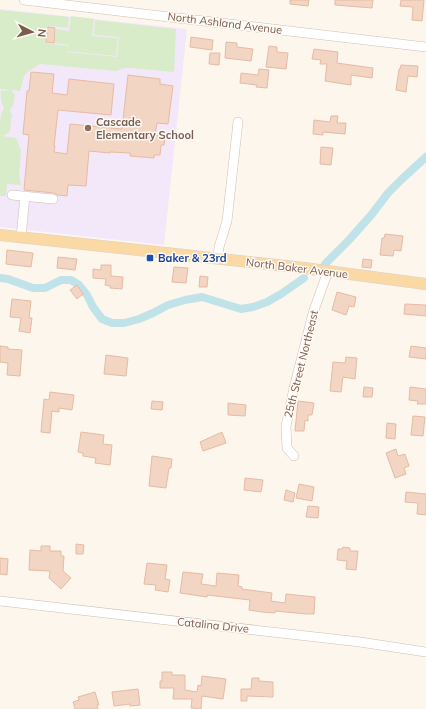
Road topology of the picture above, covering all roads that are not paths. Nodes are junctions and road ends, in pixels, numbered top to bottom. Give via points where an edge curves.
1 (24, 0) edge
2 (83, 3) edge
3 (426, 47) edge
4 (238, 122) dead end
5 (12, 195) dead end
6 (26, 196) junction
7 (53, 199) dead end
8 (0, 235) edge
9 (22, 237) junction
10 (218, 259) junction
11 (328, 271) junction
12 (426, 284) edge
13 (294, 456) dead end
14 (0, 601) edge
15 (426, 652) edge

1 - 2 street, North Ashland Avenue
2 - 3 street, North Ashland Avenue
4 - 10 street via 227,220
5 - 6 street
6 - 7 street
6 - 9 street
8 - 9 main road, North Baker Avenue
9 - 10 main road, North Baker Avenue
10 - 11 main road, North Baker Avenue
11 - 12 main road, North Baker Avenue
11 - 13 street, 25th Street Northeast via 313,314 286,426 287,448
14 - 15 street, Catalina Drive via 360,642

